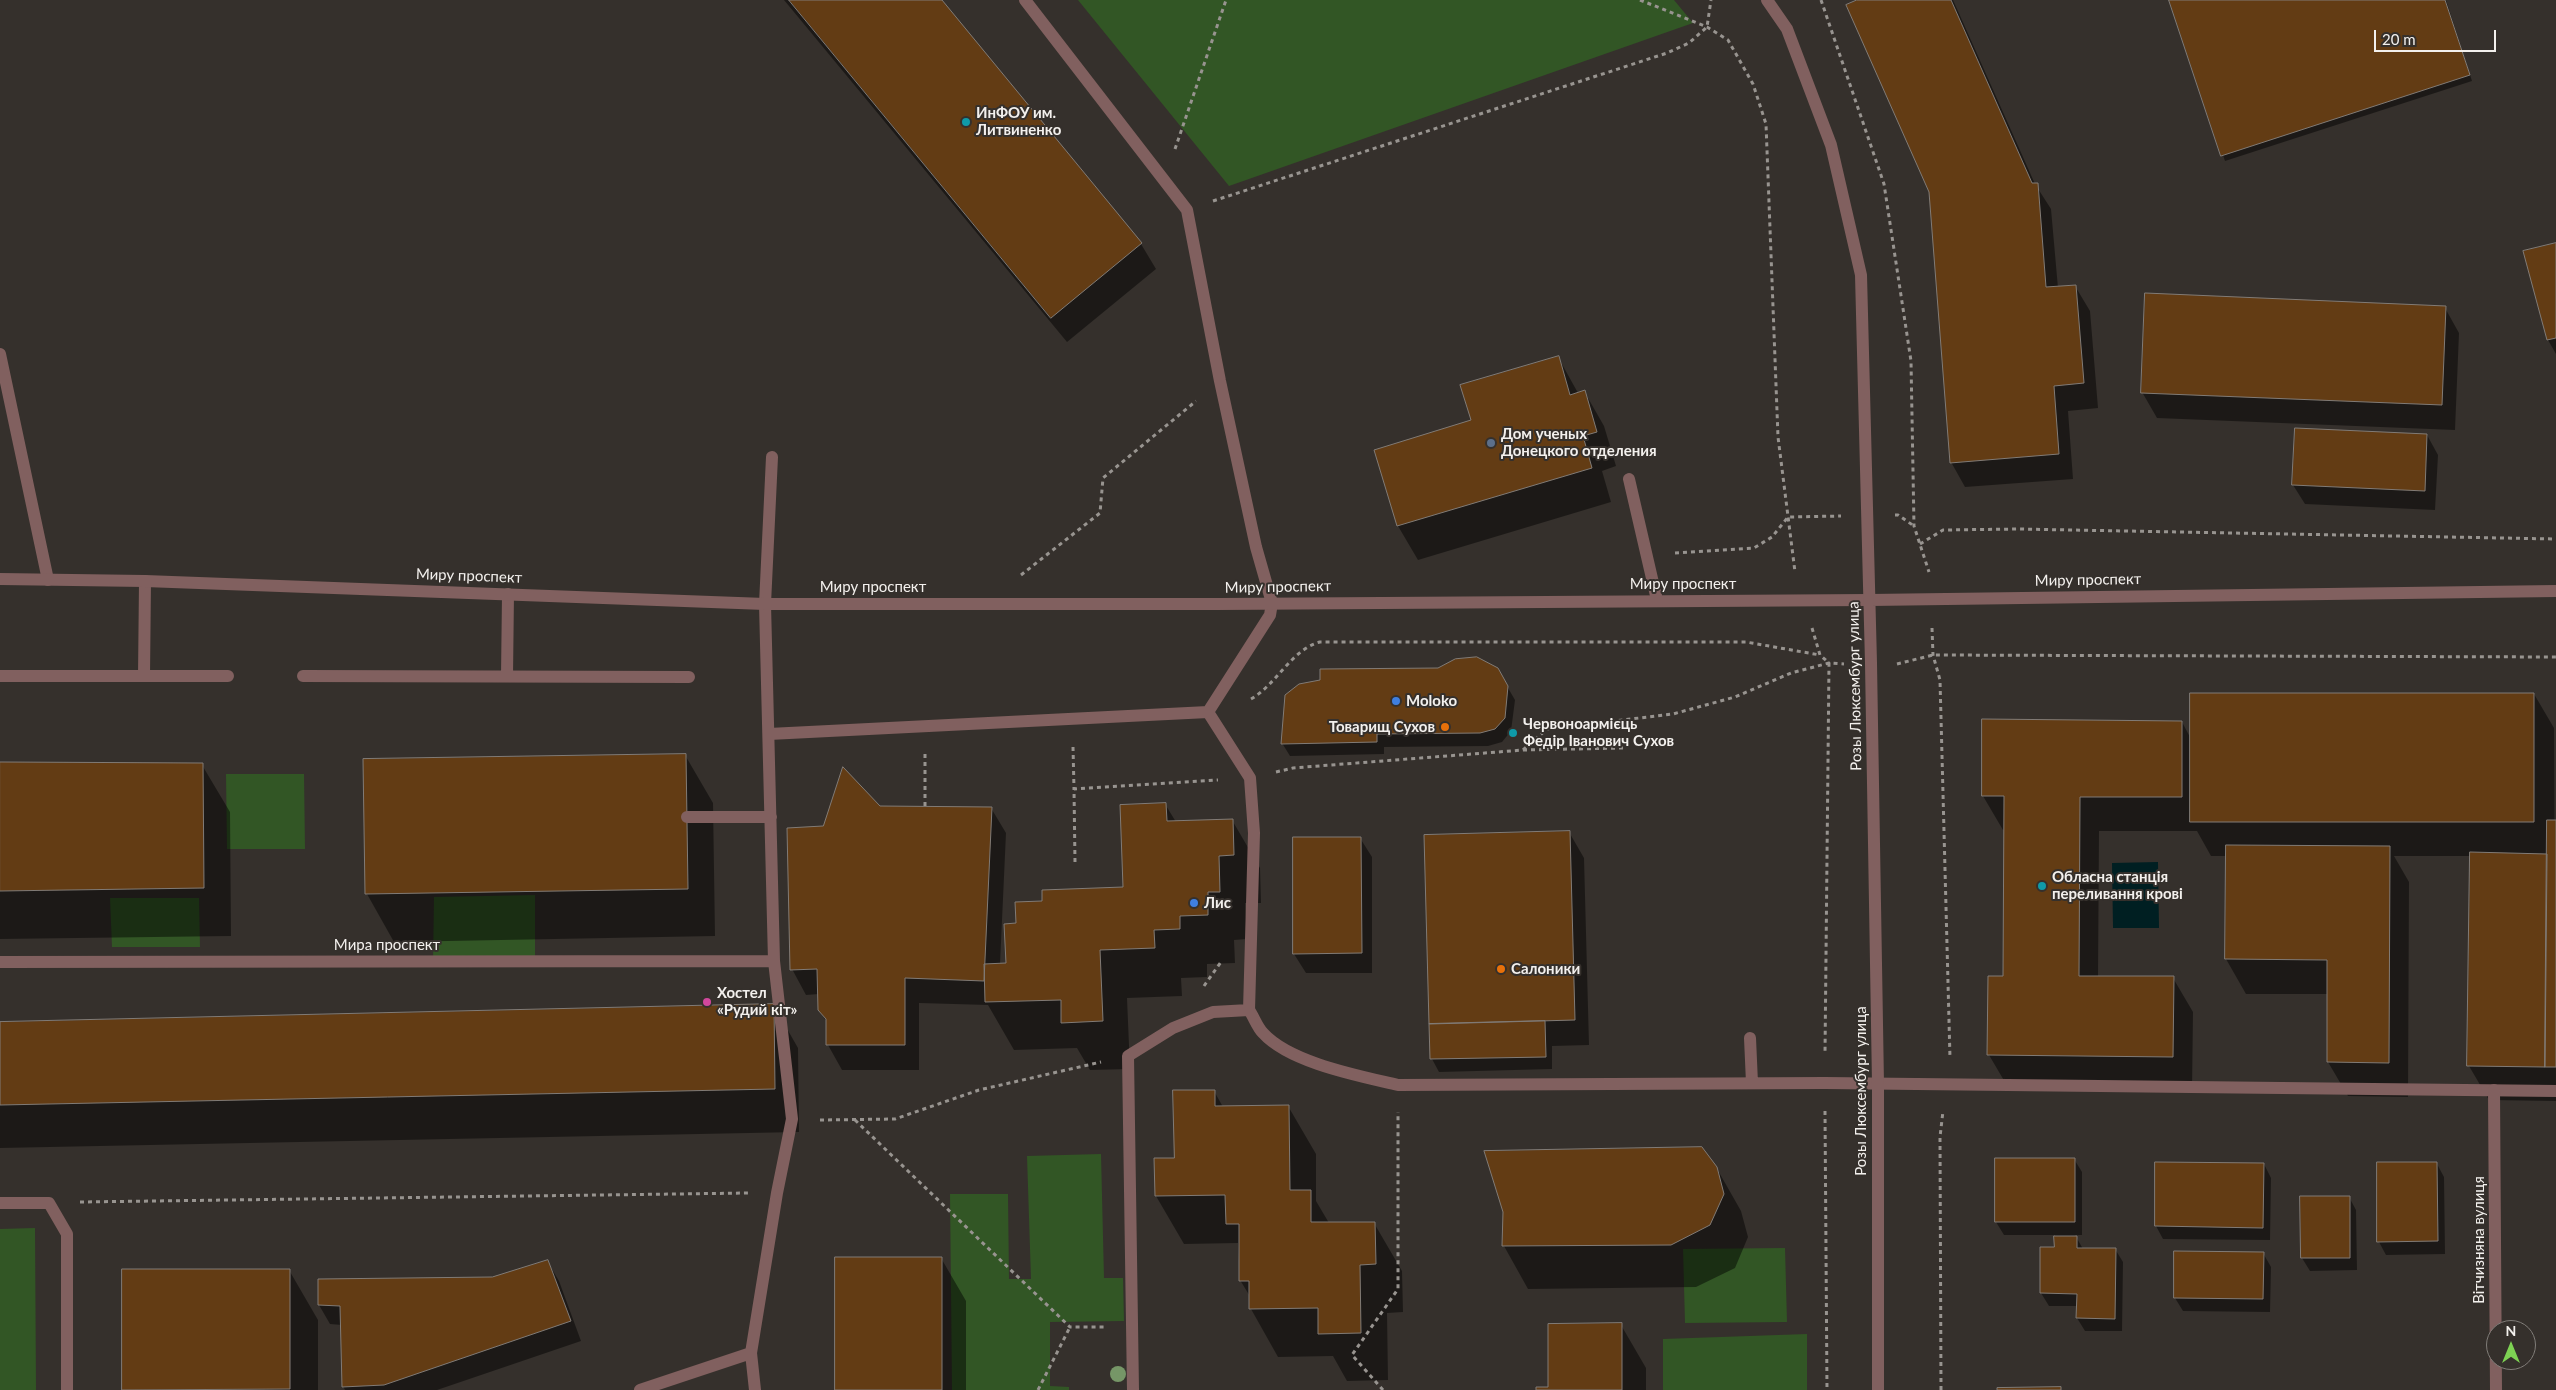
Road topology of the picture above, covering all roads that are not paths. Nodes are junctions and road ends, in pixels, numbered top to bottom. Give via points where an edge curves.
1 (1025, 0) edge
2 (1766, 0) edge
3 (0, 354) edge
4 (772, 457) dead end
5 (1629, 480) dead end
6 (0, 579) edge
7 (48, 580) junction
8 (145, 581) junction
9 (2556, 591) edge
10 (508, 594) junction
11 (1657, 600) junction
12 (1870, 600) junction
13 (1272, 603) junction
14 (765, 604) junction
15 (0, 676) edge
16 (144, 676) junction
17 (228, 676) dead end
18 (303, 676) dead end
19 (507, 676) junction
20 (689, 677) dead end
21 (1208, 712) junction
22 (769, 734) junction
23 (687, 817) dead end
24 (771, 817) junction
25 (774, 961) junction
26 (0, 962) edge
27 (1250, 1010) junction
28 (1750, 1038) dead end
29 (1752, 1083) junction
30 (1878, 1084) junction
31 (2494, 1090) junction
32 (2556, 1091) edge
33 (0, 1203) edge
34 (751, 1353) junction
35 (66, 1390) edge
36 (640, 1390) edge
37 (755, 1390) edge
38 (1133, 1390) edge
39 (1878, 1390) edge
40 (2496, 1390) edge

1 - 13 street via 1187,210 1220,381 1256,547
2 - 12 street, Розы Люксембург улица via 1787,29 1831,145 1861,275
3 - 7 street
4 - 14 street
5 - 11 street
6 - 7 street, Миру проспект
7 - 8 street, Миру проспект
8 - 10 street, Миру проспект
8 - 16 street
9 - 12 street, Миру проспект
10 - 14 street, Миру проспект
10 - 19 street
11 - 12 street, Миру проспект
11 - 13 street, Миру проспект
12 - 30 street, Розы Люксембург улица
13 - 14 street, Миру проспект
13 - 21 street via 1270,615
14 - 22 street
15 - 16 street
16 - 17 street
18 - 19 street
19 - 20 street
21 - 22 street
21 - 27 street via 1250,778 1254,833
22 - 24 street
23 - 24 street
24 - 25 street
25 - 26 street, Мира проспект
25 - 34 street via 792,1119
27 - 29 street via 1263,1033 1282,1048 1333,1070 1398,1085
27 - 38 street via 1213,1012 1173,1028 1128,1056
28 - 29 street
29 - 30 street
30 - 31 street
30 - 39 street, Розы Люксембург улица
31 - 32 street
31 - 40 street, Вітчизняна вулиця
33 - 35 street via 49,1202 66,1234
34 - 36 street
34 - 37 street

